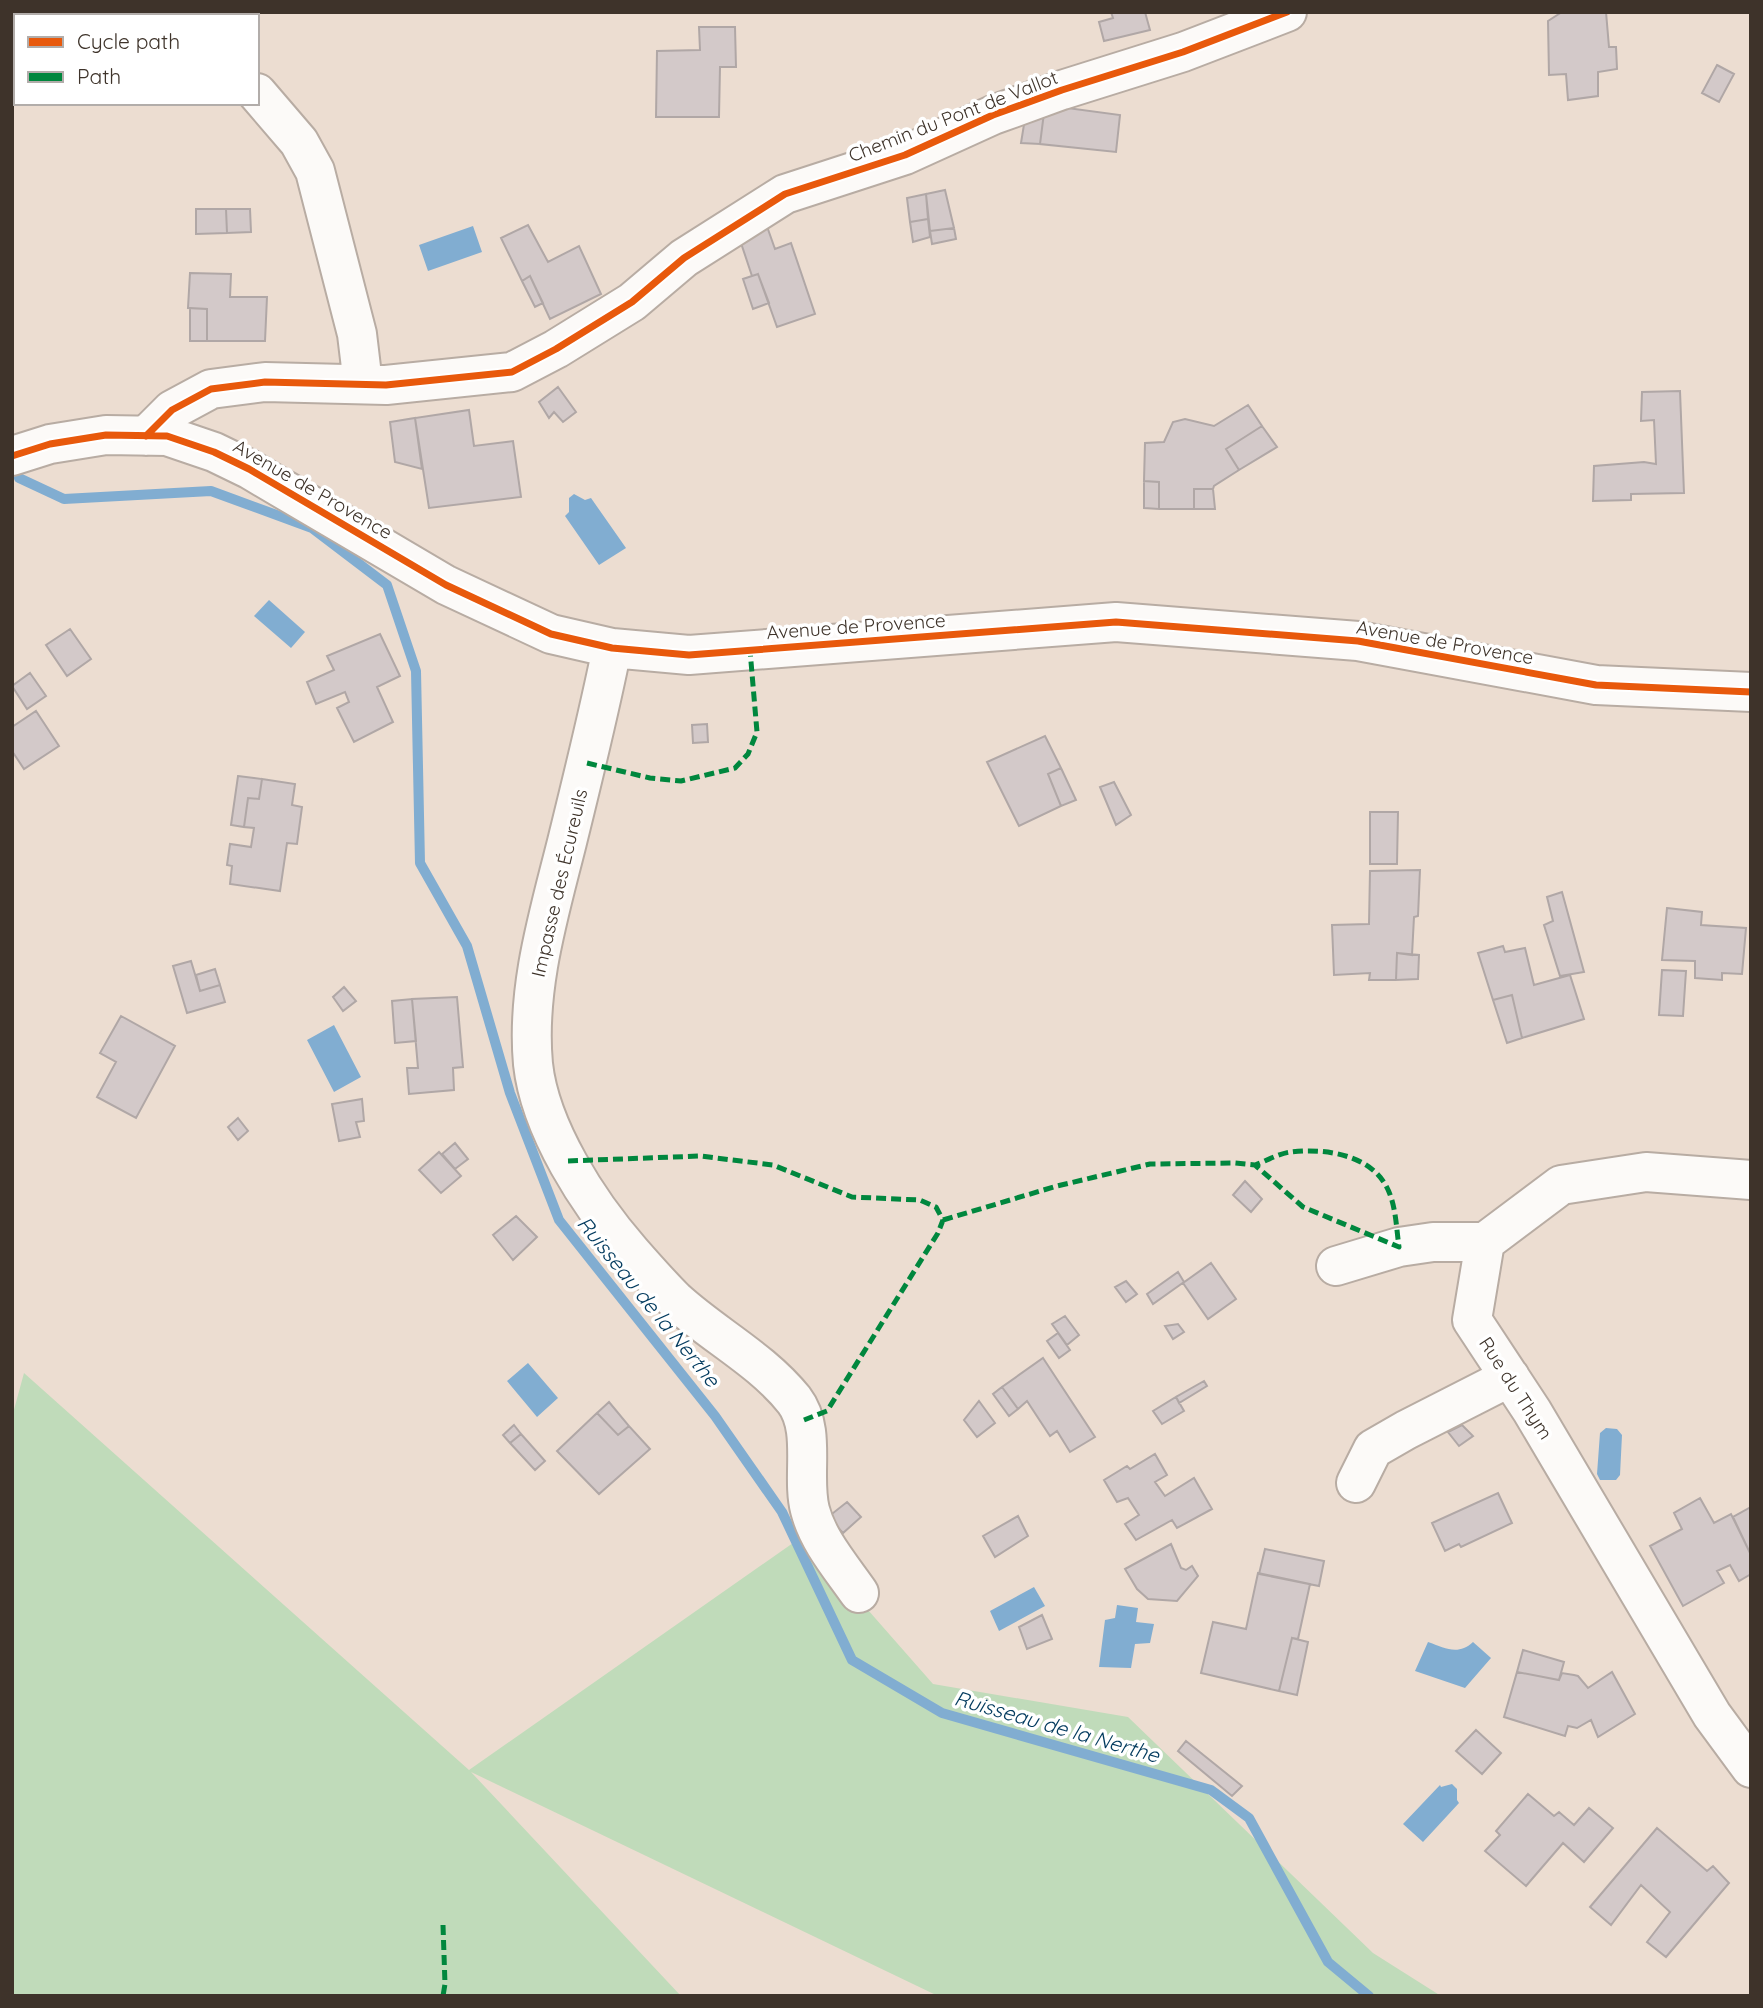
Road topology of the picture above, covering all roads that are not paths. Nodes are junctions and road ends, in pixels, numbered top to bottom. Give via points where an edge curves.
1 (1287, 12) edge
2 (259, 95) edge
3 (363, 384) junction
4 (146, 436) junction
5 (12, 456) edge
6 (612, 648) junction
7 (1751, 691) edge
8 (1751, 1181) edge
9 (1485, 1242) junction
10 (1336, 1266) dead end
11 (1510, 1377) junction
12 (1356, 1483) dead end
13 (859, 1593) dead end
14 (1751, 1768) edge

1 - 3 street, Chemin du Pont de Vallot via 1184,52 993,115 905,155 785,194 684,258 632,302 512,372
2 - 3 street via 299,142 315,171 357,334
3 - 4 street, Chemin du Pont de Vallot via 265,382 211,389 172,410
4 - 5 street, Avenue de Provence via 106,435
4 - 6 street, Avenue de Provence via 167,436 214,452 446,584 551,634
6 - 7 street, Avenue de Provence via 689,655 1116,622 1358,641 1596,685
6 - 13 street, Impasse des Écureuils via 540,950 532,1017 533,1066 548,1122 568,1161 629,1250 676,1300 747,1354 795,1401 804,1420 811,1514
8 - 9 street via 1646,1172 1561,1185
9 - 10 street via 1399,1247
9 - 11 street, Rue du Thym via 1472,1320
11 - 12 street via 1373,1449
11 - 14 street, Rue du Thym via 1712,1715

